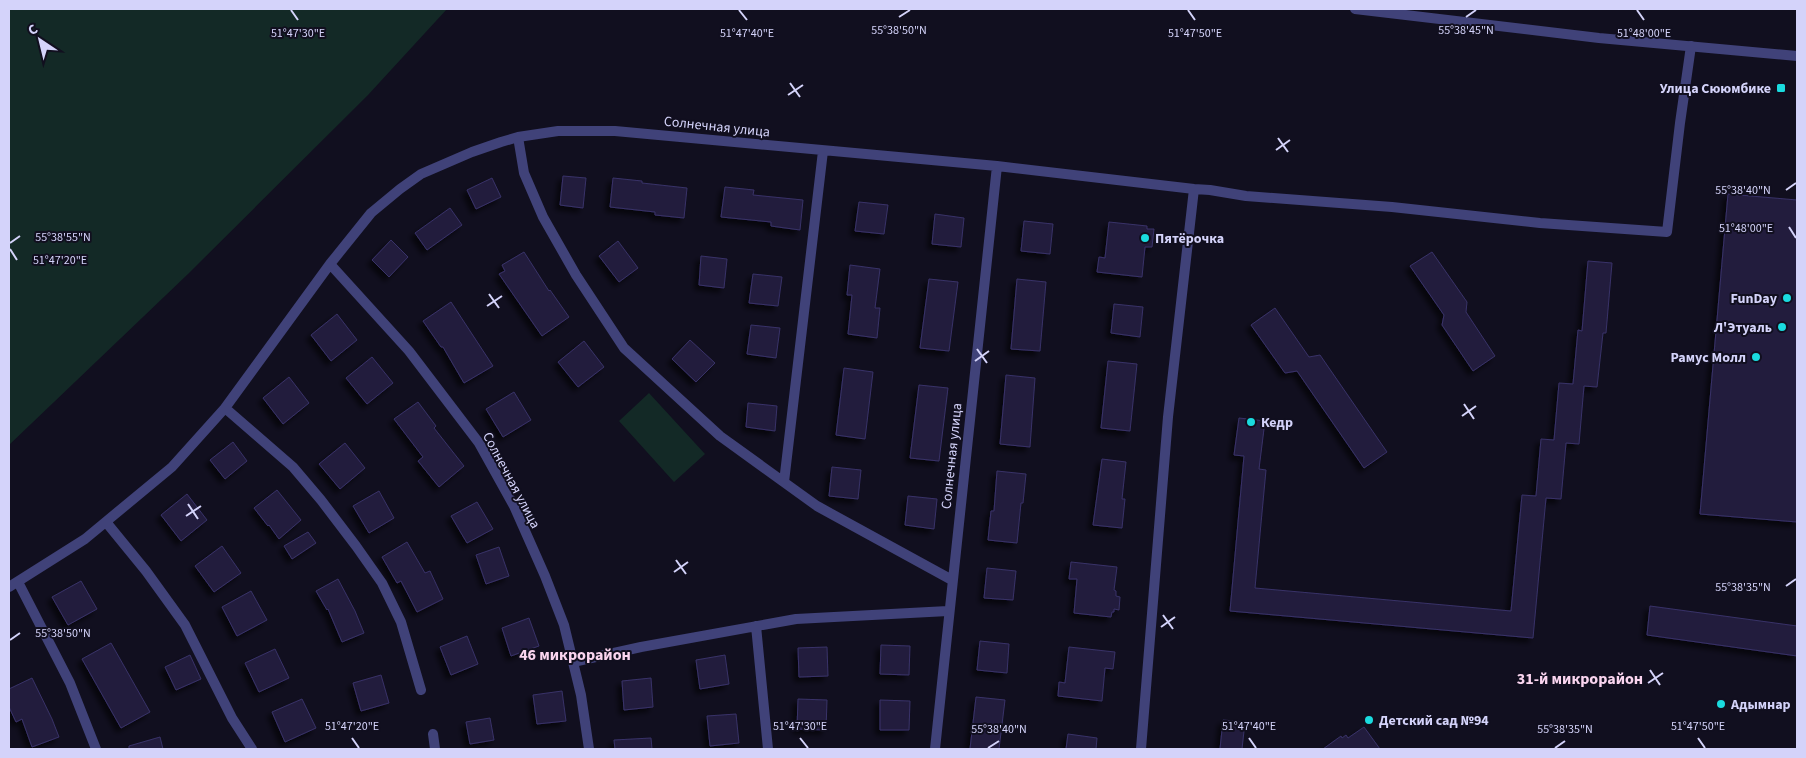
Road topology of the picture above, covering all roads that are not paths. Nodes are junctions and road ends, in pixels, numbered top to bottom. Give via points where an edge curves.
1 (1355, 9) edge
2 (1691, 46) junction
3 (1797, 56) edge
4 (518, 137) junction
5 (823, 151) junction
6 (997, 166) junction
7 (1194, 189) junction
8 (330, 264) junction
9 (226, 408) junction
10 (784, 482) junction
11 (106, 522) junction
12 (952, 580) junction
13 (13, 584) edge
14 (948, 611) junction
15 (756, 626) junction
16 (573, 662) junction
17 (421, 690) dead end
18 (432, 734) dead end
19 (96, 749) edge
20 (252, 749) edge
21 (435, 749) edge
22 (589, 749) edge
23 (768, 749) edge
24 (935, 749) edge
25 (1141, 749) edge

1 - 2 street
2 - 3 street
2 - 7 street, Солнечная улица via 1667,232 1540,223
4 - 5 street, Солнечная улица via 558,132 615,131
4 - 8 street, Солнечная улица via 421,174 371,213
4 - 10 street via 524,173 543,217 624,348 720,436
5 - 6 street, Солнечная улица
5 - 10 street
6 - 7 street, Солнечная улица
6 - 12 street, Солнечная улица
7 - 25 street via 1168,417
8 - 9 street, Солнечная улица
8 - 16 street, Солнечная улица via 409,351 479,443 514,506 545,576 564,625
9 - 11 street, Солнечная улица via 172,467
9 - 17 street via 293,466 382,583 401,622
10 - 12 street via 816,506
11 - 13 street, Солнечная улица via 85,540
11 - 20 street via 184,625 232,718
12 - 14 street, Солнечная улица
13 - 19 street, Солнечная улица via 70,682
14 - 15 street via 796,619
14 - 24 street, Солнечная улица
15 - 16 street
15 - 23 street
16 - 22 street, Солнечная улица
18 - 21 street

